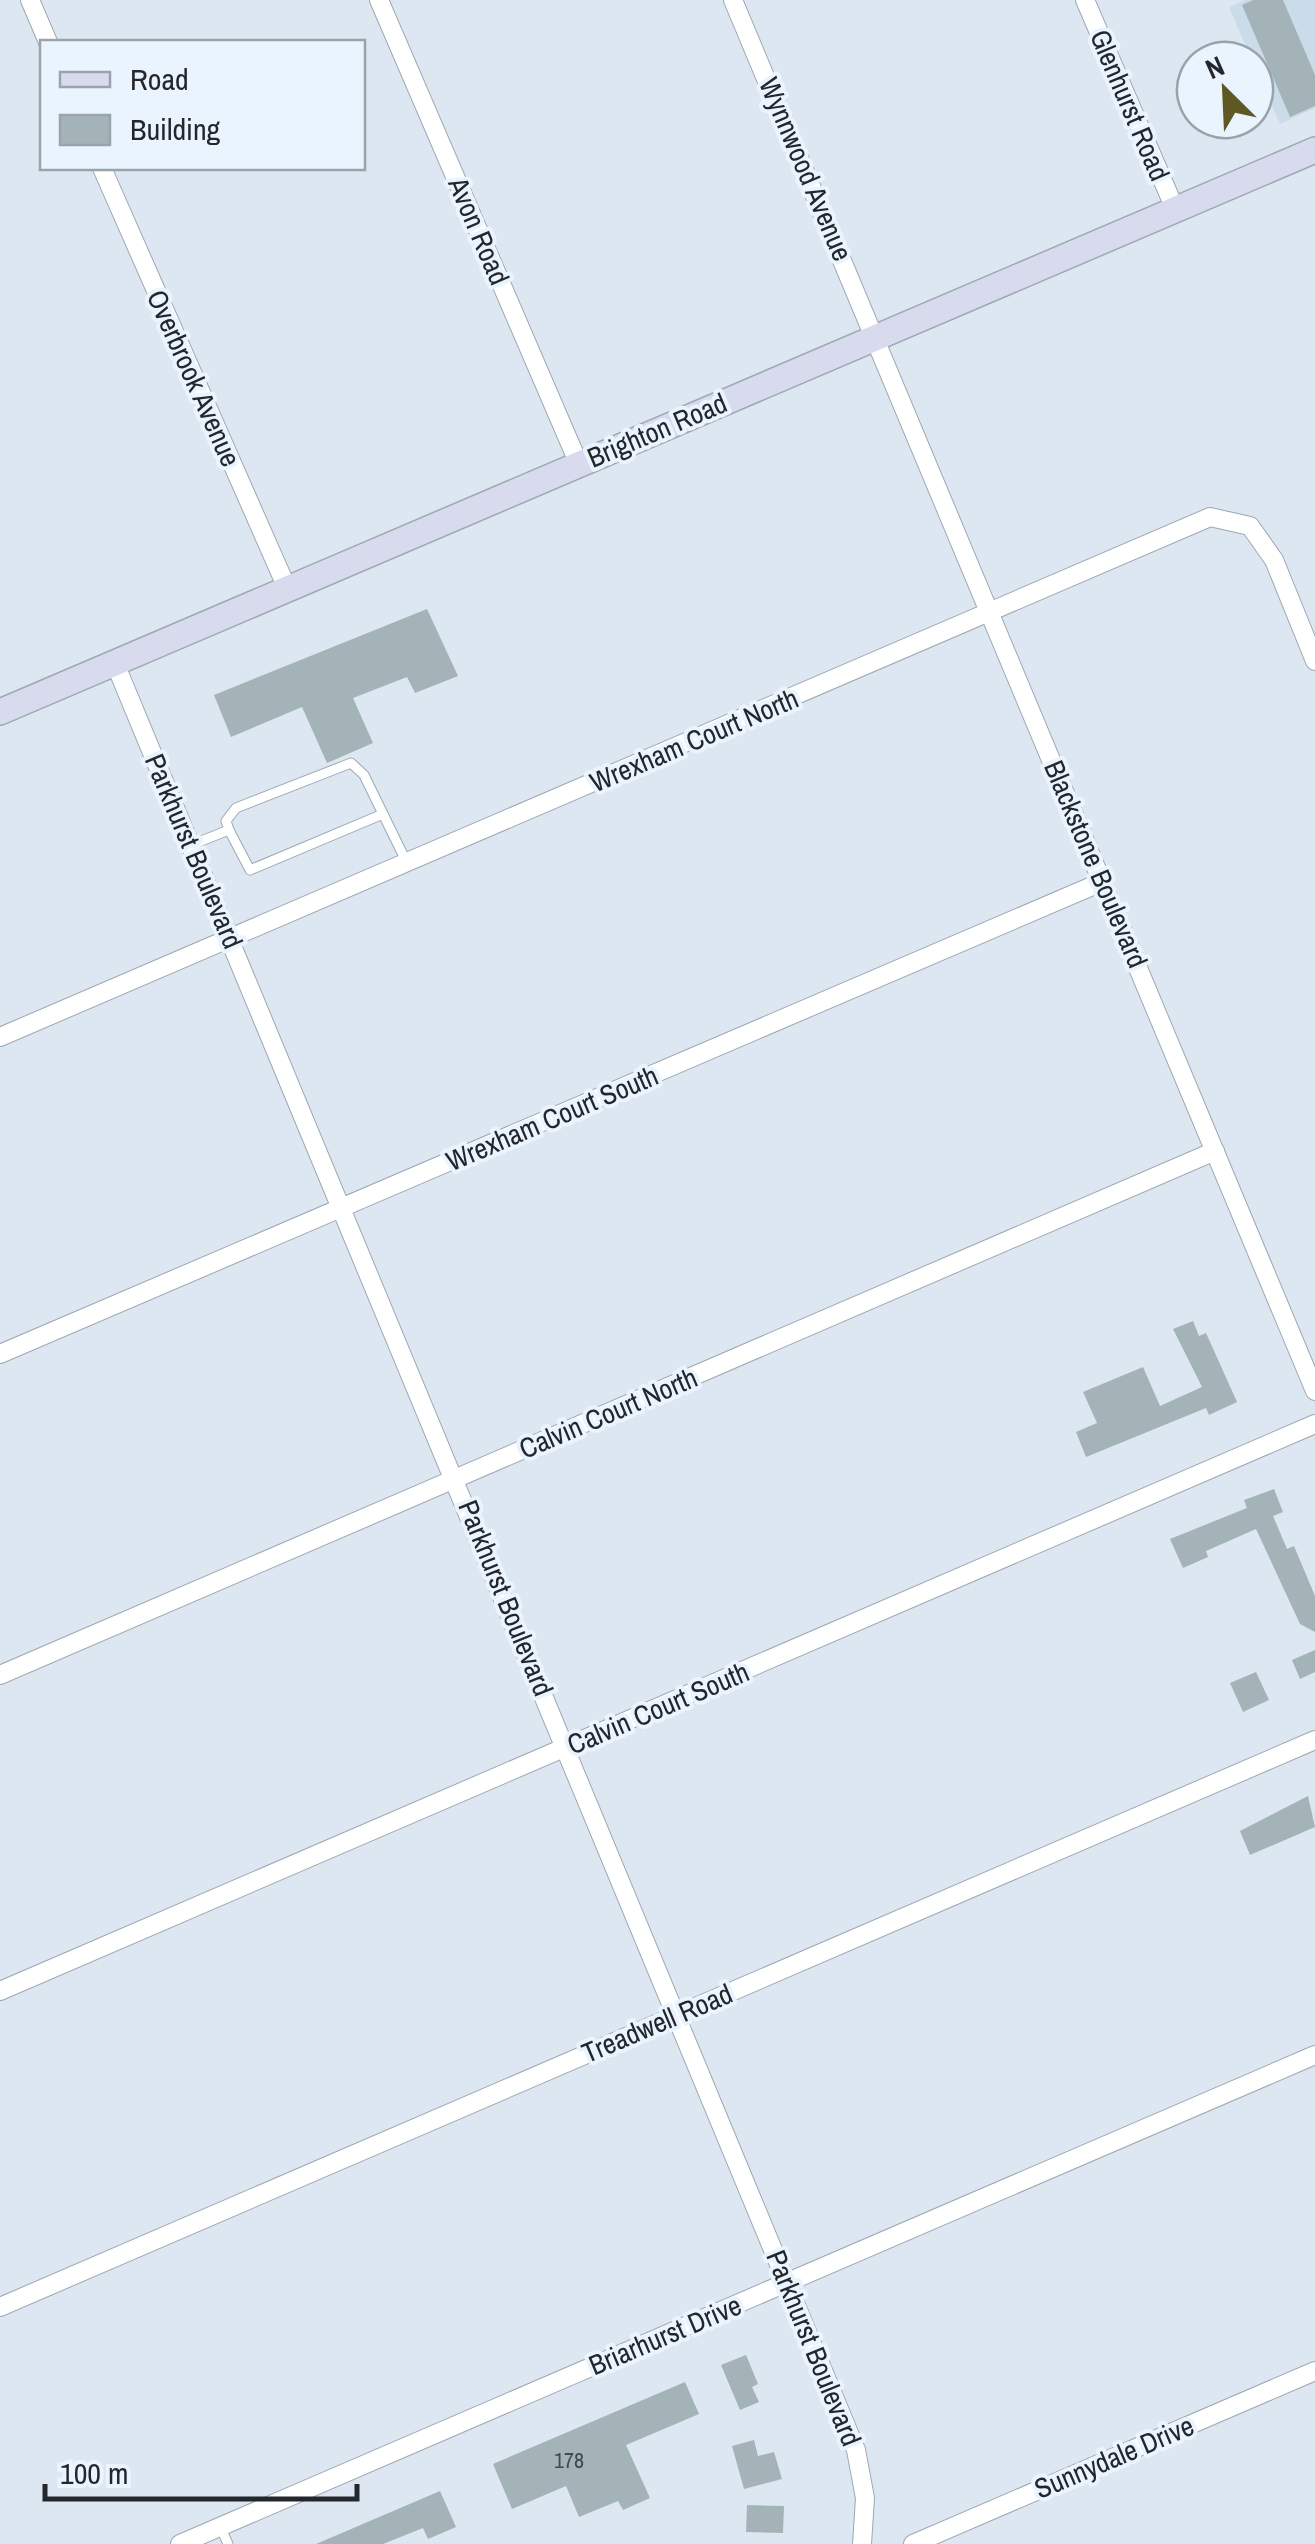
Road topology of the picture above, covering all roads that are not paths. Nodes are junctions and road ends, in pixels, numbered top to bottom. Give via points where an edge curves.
1 (30, 0) edge
2 (379, 0) edge
3 (733, 0) edge
4 (1086, 0) edge
5 (47, 40) edge
6 (1315, 150) edge
7 (103, 170) edge
8 (1175, 209) junction
9 (878, 338) junction
10 (578, 462) junction
11 (287, 588) junction
12 (992, 613) junction
13 (114, 661) junction
14 (1315, 661) edge
15 (0, 712) edge
16 (383, 814) junction
17 (229, 830) junction
18 (192, 845) junction
19 (407, 863) junction
20 (1104, 881) junction
21 (231, 939) junction
22 (0, 1038) edge
23 (1215, 1151) junction
24 (342, 1206) junction
25 (0, 1354) edge
26 (1315, 1391) edge
27 (1315, 1424) edge
28 (456, 1478) junction
29 (0, 1674) edge
30 (1315, 1740) edge
31 (567, 1747) junction
32 (0, 1991) edge
33 (678, 2015) junction
34 (1315, 2055) edge
35 (788, 2282) junction
36 (0, 2307) edge
37 (1315, 2370) edge
38 (224, 2535) edge
39 (180, 2544) edge
40 (862, 2544) edge
41 (912, 2544) edge

1 - 5 street
2 - 10 street, Avon Road
3 - 9 street, Wynnwood Avenue
4 - 8 street, Glenhurst Road
6 - 8 street, Brighton Road
7 - 11 street, Overbrook Avenue
8 - 9 street, Brighton Road
9 - 10 street, Brighton Road
9 - 12 street, Blackstone Boulevard
10 - 11 street, Brighton Road
11 - 13 street, Brighton Road
12 - 14 street, Wrexham Court North via 1210,517 1250,526 1274,560
12 - 19 street, Wrexham Court North
12 - 20 street, Blackstone Boulevard
13 - 15 street, Brighton Road
13 - 18 street, Parkhurst Boulevard
16 - 17 lane via 250,870
16 - 17 lane via 351,763 236,808 226,822
16 - 19 lane
17 - 18 lane
18 - 21 street, Parkhurst Boulevard
19 - 21 street, Wrexham Court North
20 - 23 street, Blackstone Boulevard
20 - 24 street, Wrexham Court South
21 - 22 street, Wrexham Court North
21 - 24 street, Parkhurst Boulevard
23 - 26 street, Blackstone Boulevard
23 - 28 street, Calvin Court North
24 - 25 street, Wrexham Court South
24 - 28 street, Parkhurst Boulevard
27 - 31 street, Calvin Court South
28 - 29 street, Calvin Court North
28 - 31 street, Parkhurst Boulevard
30 - 33 street, Treadwell Road
31 - 32 street, Calvin Court South
31 - 33 street, Parkhurst Boulevard
33 - 35 street, Parkhurst Boulevard
33 - 36 street, Treadwell Road
34 - 35 street, Briarhurst Drive
35 - 38 street, Briarhurst Drive
35 - 40 street, Parkhurst Boulevard via 862,2471
37 - 41 street, Sunnydale Drive
38 - 39 street, Briarhurst Drive

